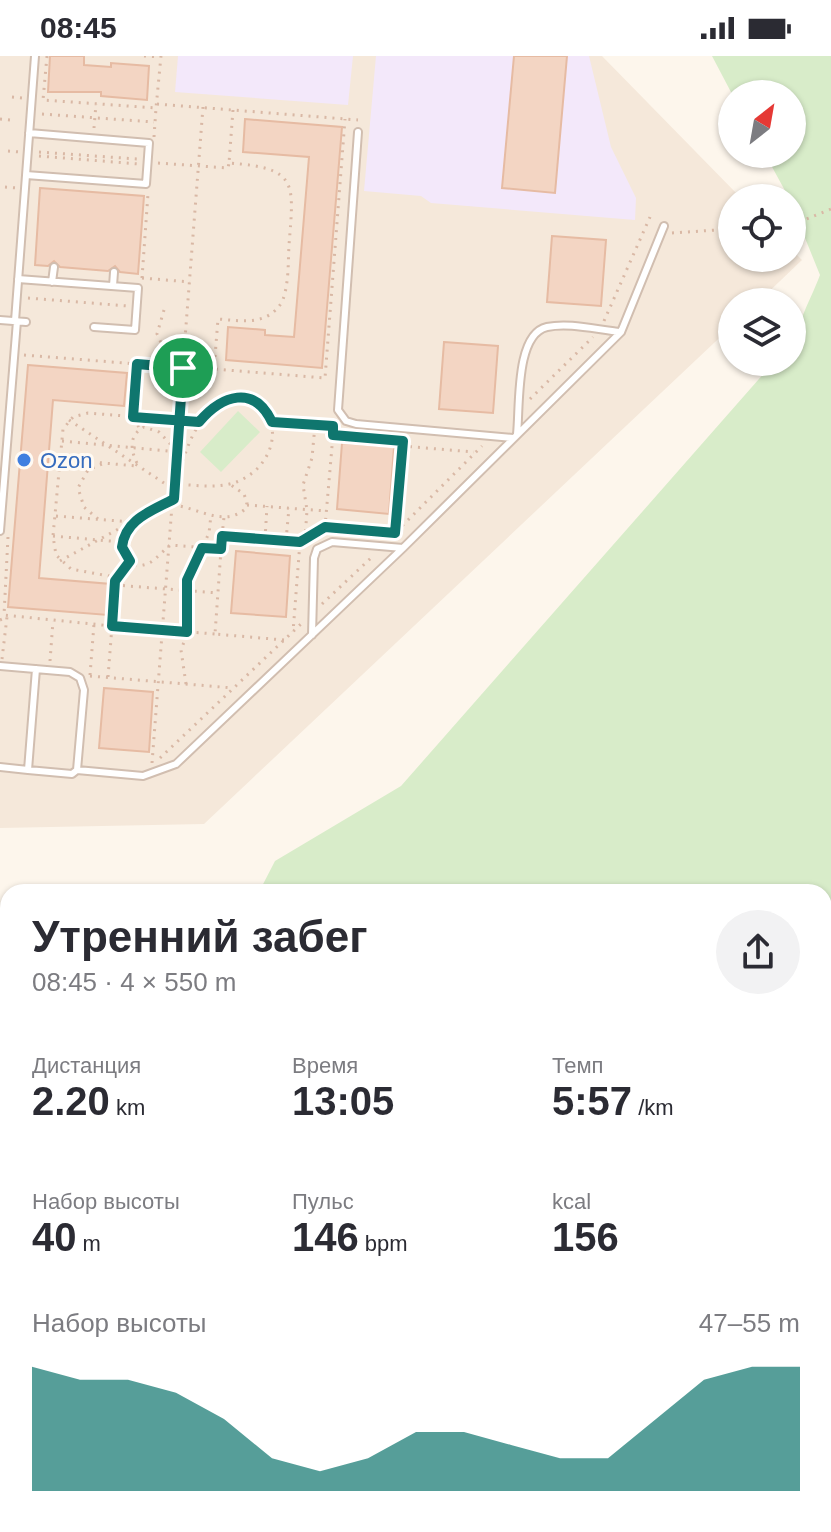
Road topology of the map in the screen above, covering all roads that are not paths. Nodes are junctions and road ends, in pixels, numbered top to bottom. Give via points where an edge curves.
1 (35, 56) edge
2 (358, 132) dead end
3 (29, 133) junction
4 (26, 175) junction
5 (663, 229) road end
6 (54, 267) dead end
7 (114, 272) dead end
8 (18, 279) junction
9 (52, 282) junction
10 (113, 286) junction
11 (0, 320) edge
12 (16, 321) junction
13 (26, 322) dead end
14 (94, 327) dead end
15 (621, 332) junction
16 (516, 436) junction
17 (0, 531) edge
18 (403, 548) junction
19 (312, 635) junction
20 (1, 666) edge
21 (36, 669) junction
22 (0, 767) edge
23 (28, 770) junction
24 (77, 770) junction

1 - 3 lane
2 - 16 lane via 338,410 356,424
3 - 4 lane
3 - 4 lane via 149,143 149,162 146,184
4 - 8 lane
5 - 15 lane
6 - 9 lane
7 - 10 lane
8 - 9 lane
8 - 12 lane
9 - 10 lane
10 - 14 lane via 138,288 135,330
11 - 12 lane
12 - 13 lane
12 - 17 lane
15 - 16 lane
15 - 16 lane via 550,326 531,337 524,352
16 - 18 lane
18 - 19 lane
18 - 19 lane via 332,542 317,549
19 - 24 lane via 176,764 143,776
20 - 21 lane
21 - 23 lane
21 - 24 lane via 76,674 84,690
22 - 23 lane
23 - 24 lane

